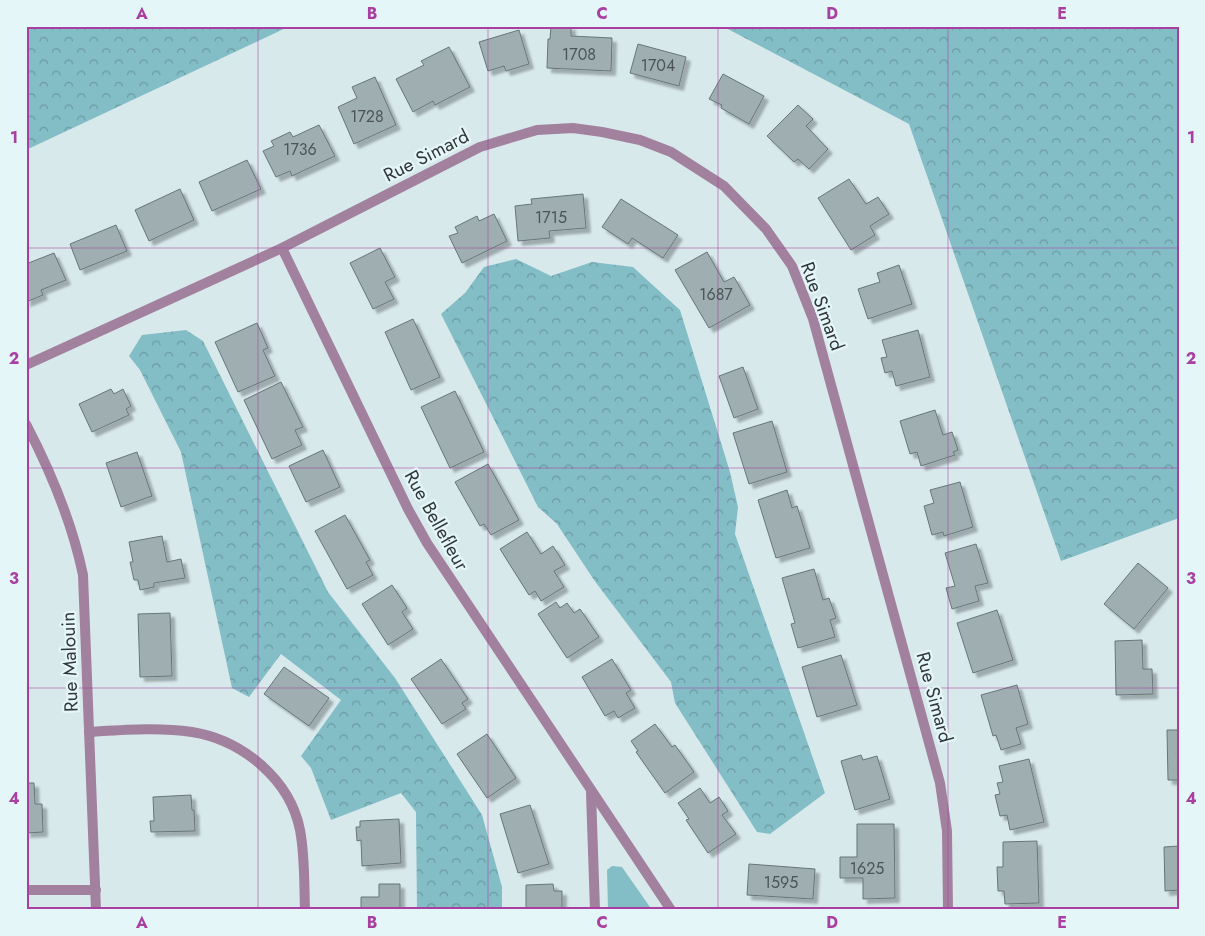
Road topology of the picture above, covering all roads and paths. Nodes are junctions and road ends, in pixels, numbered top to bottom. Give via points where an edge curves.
1 (282, 248) junction
2 (26, 365) edge
3 (26, 424) edge
4 (89, 732) junction
5 (591, 792) junction
6 (26, 890) edge
7 (96, 890) junction
8 (96, 910) edge
9 (305, 910) edge
10 (594, 910) edge
11 (671, 910) edge
12 (948, 910) edge

1 - 2 street, Rue Simard
1 - 5 street, Rue Bellefleur via 427,543
1 - 12 street, Rue Simard via 480,147 537,130 573,128 640,140 671,152 724,186 766,229 792,266 813,318 940,783 948,831
3 - 4 street, Rue Malouin via 59,495 83,575
4 - 7 street, Rue Malouin
4 - 9 street via 193,732 224,742 260,763 290,801 300,828
5 - 10 street
5 - 11 street, Rue Bellefleur
6 - 7 street
7 - 8 street, Rue Malouin

